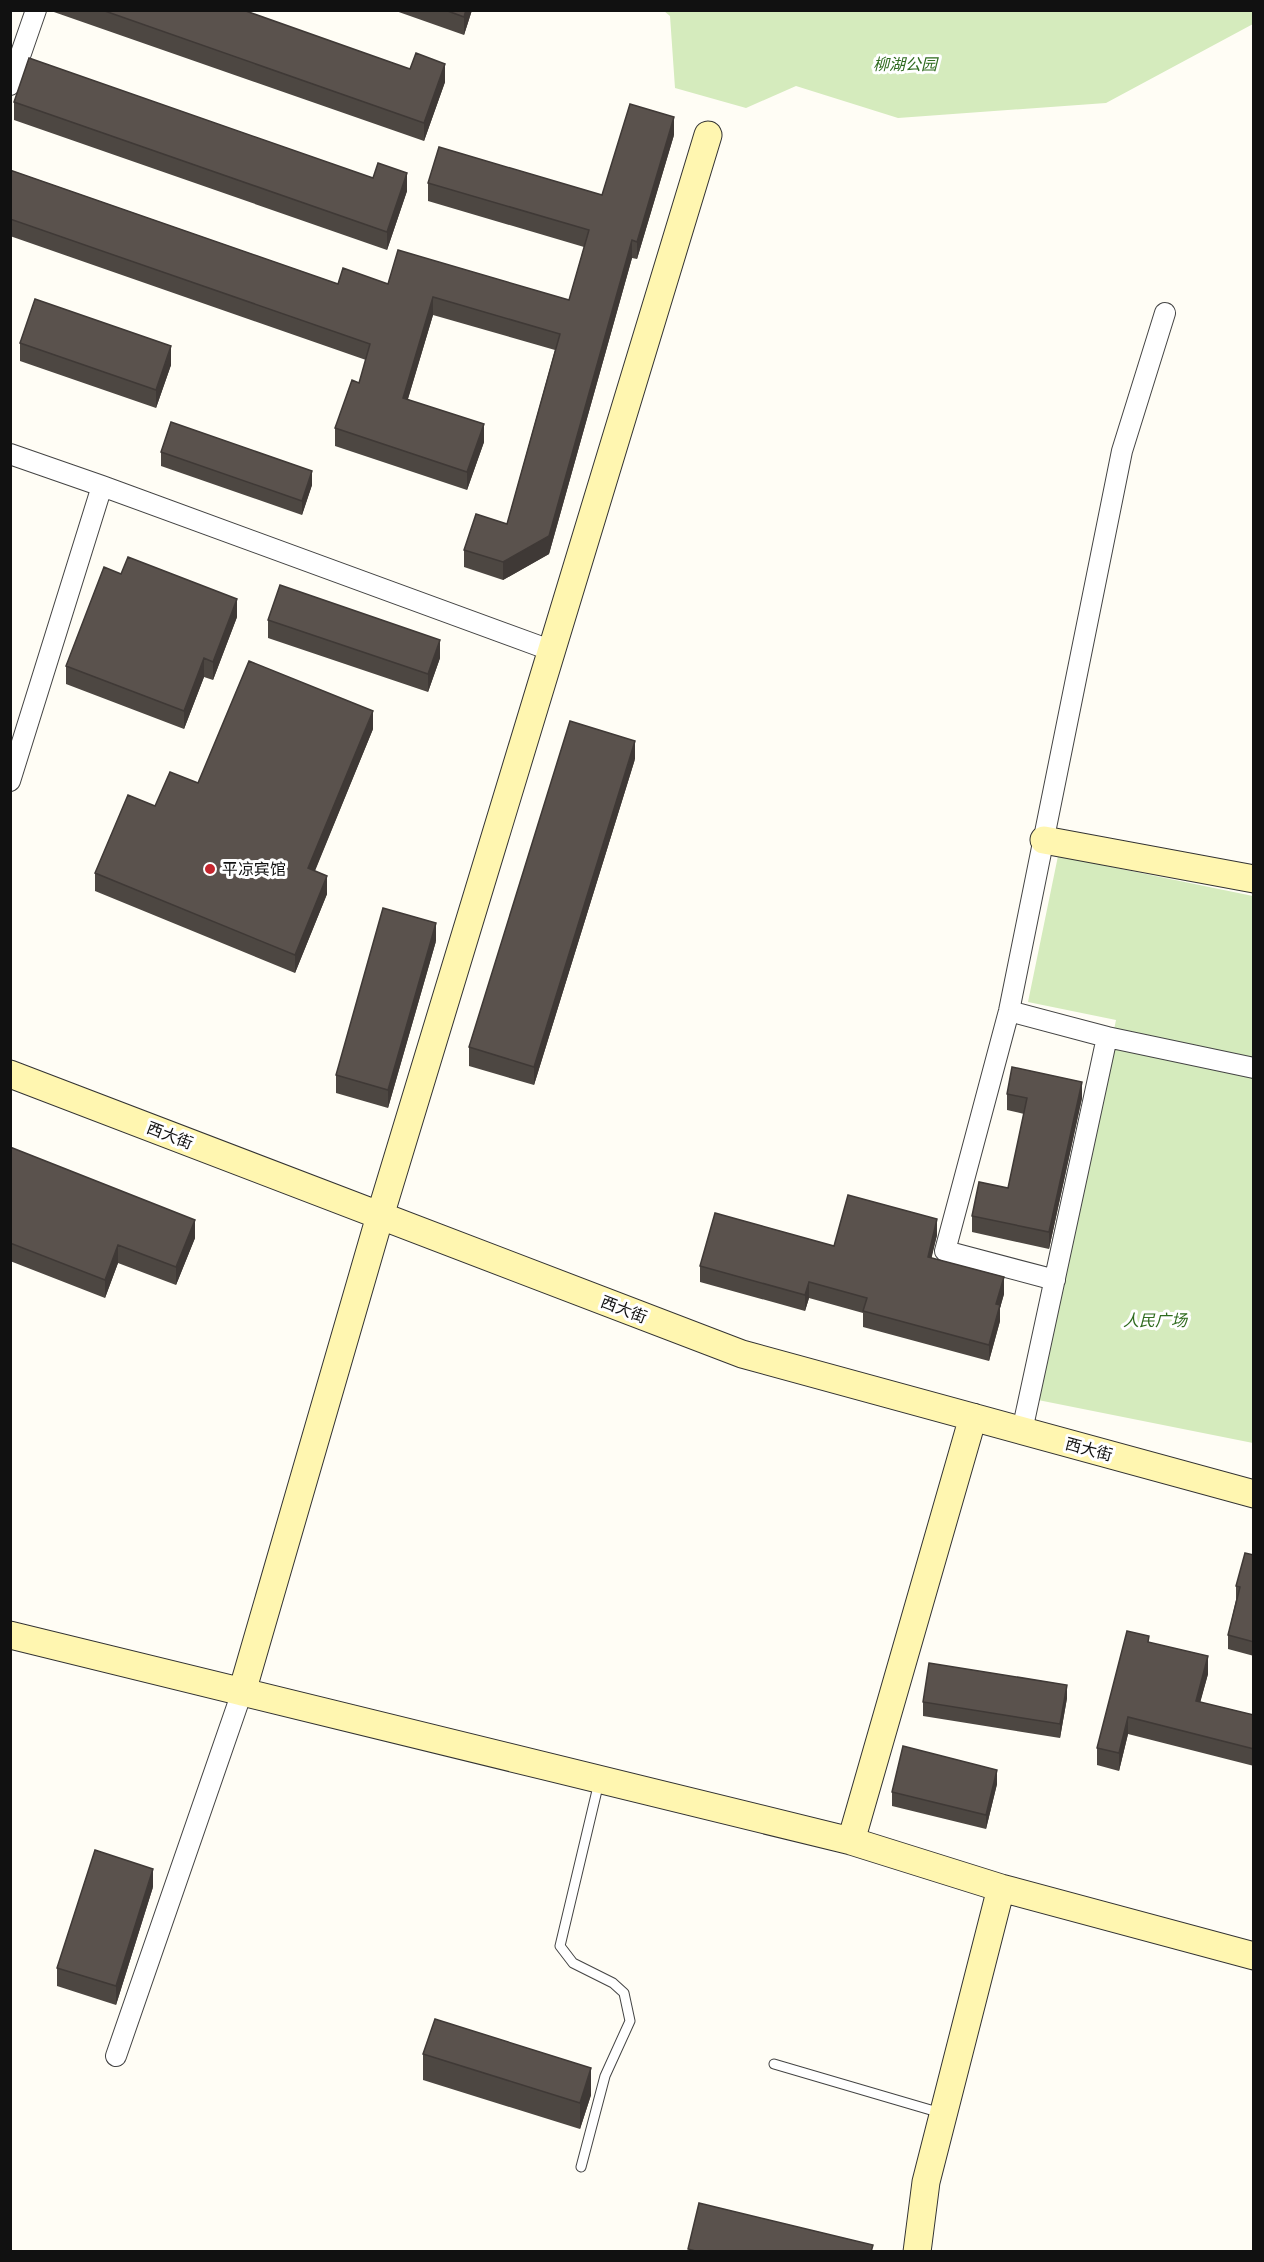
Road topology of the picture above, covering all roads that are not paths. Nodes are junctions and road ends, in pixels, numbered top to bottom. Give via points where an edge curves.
1 (36, 10) edge
2 (10, 85) edge
3 (708, 135) dead end
4 (1165, 313) dead end
5 (10, 454) edge
6 (102, 486) junction
7 (550, 650) junction
8 (10, 781) edge
9 (1044, 840) junction
10 (1254, 879) edge
11 (1009, 1011) junction
12 (1107, 1037) junction
13 (1254, 1068) edge
14 (10, 1074) edge
15 (10, 1093) edge
16 (378, 1224) junction
17 (1055, 1280) junction
18 (970, 1426) junction
19 (1022, 1431) junction
20 (1254, 1494) edge
21 (1254, 1512) edge
22 (10, 1635) edge
23 (242, 1692) junction
24 (600, 1780) junction
25 (851, 1841) junction
26 (1001, 1888) junction
27 (1254, 1956) edge
28 (116, 2056) dead end
29 (774, 2064) dead end
30 (944, 2113) junction
31 (581, 2167) dead end
32 (916, 2252) edge

1 - 2 street
3 - 7 street
4 - 9 street via 1122,451
5 - 6 street
6 - 7 street
6 - 8 street
7 - 16 street
9 - 10 street
9 - 11 street
11 - 12 street
11 - 17 street via 945,1251
12 - 13 street
12 - 17 street
14 - 16 street, 西大街
15 - 16 street, 西大街
16 - 18 street, 西大街 via 736,1371
16 - 23 street
17 - 19 street
18 - 19 street, 西大街
18 - 21 street, 西大街
18 - 25 street
19 - 20 street, 西大街
22 - 23 street
23 - 24 street
23 - 28 street
24 - 25 street
24 - 31 lane via 560,1946 573,1963 613,1983 624,1993 630,2021 605,2076
25 - 26 street
26 - 27 street
26 - 30 street
29 - 30 lane
30 - 32 street via 926,2182

